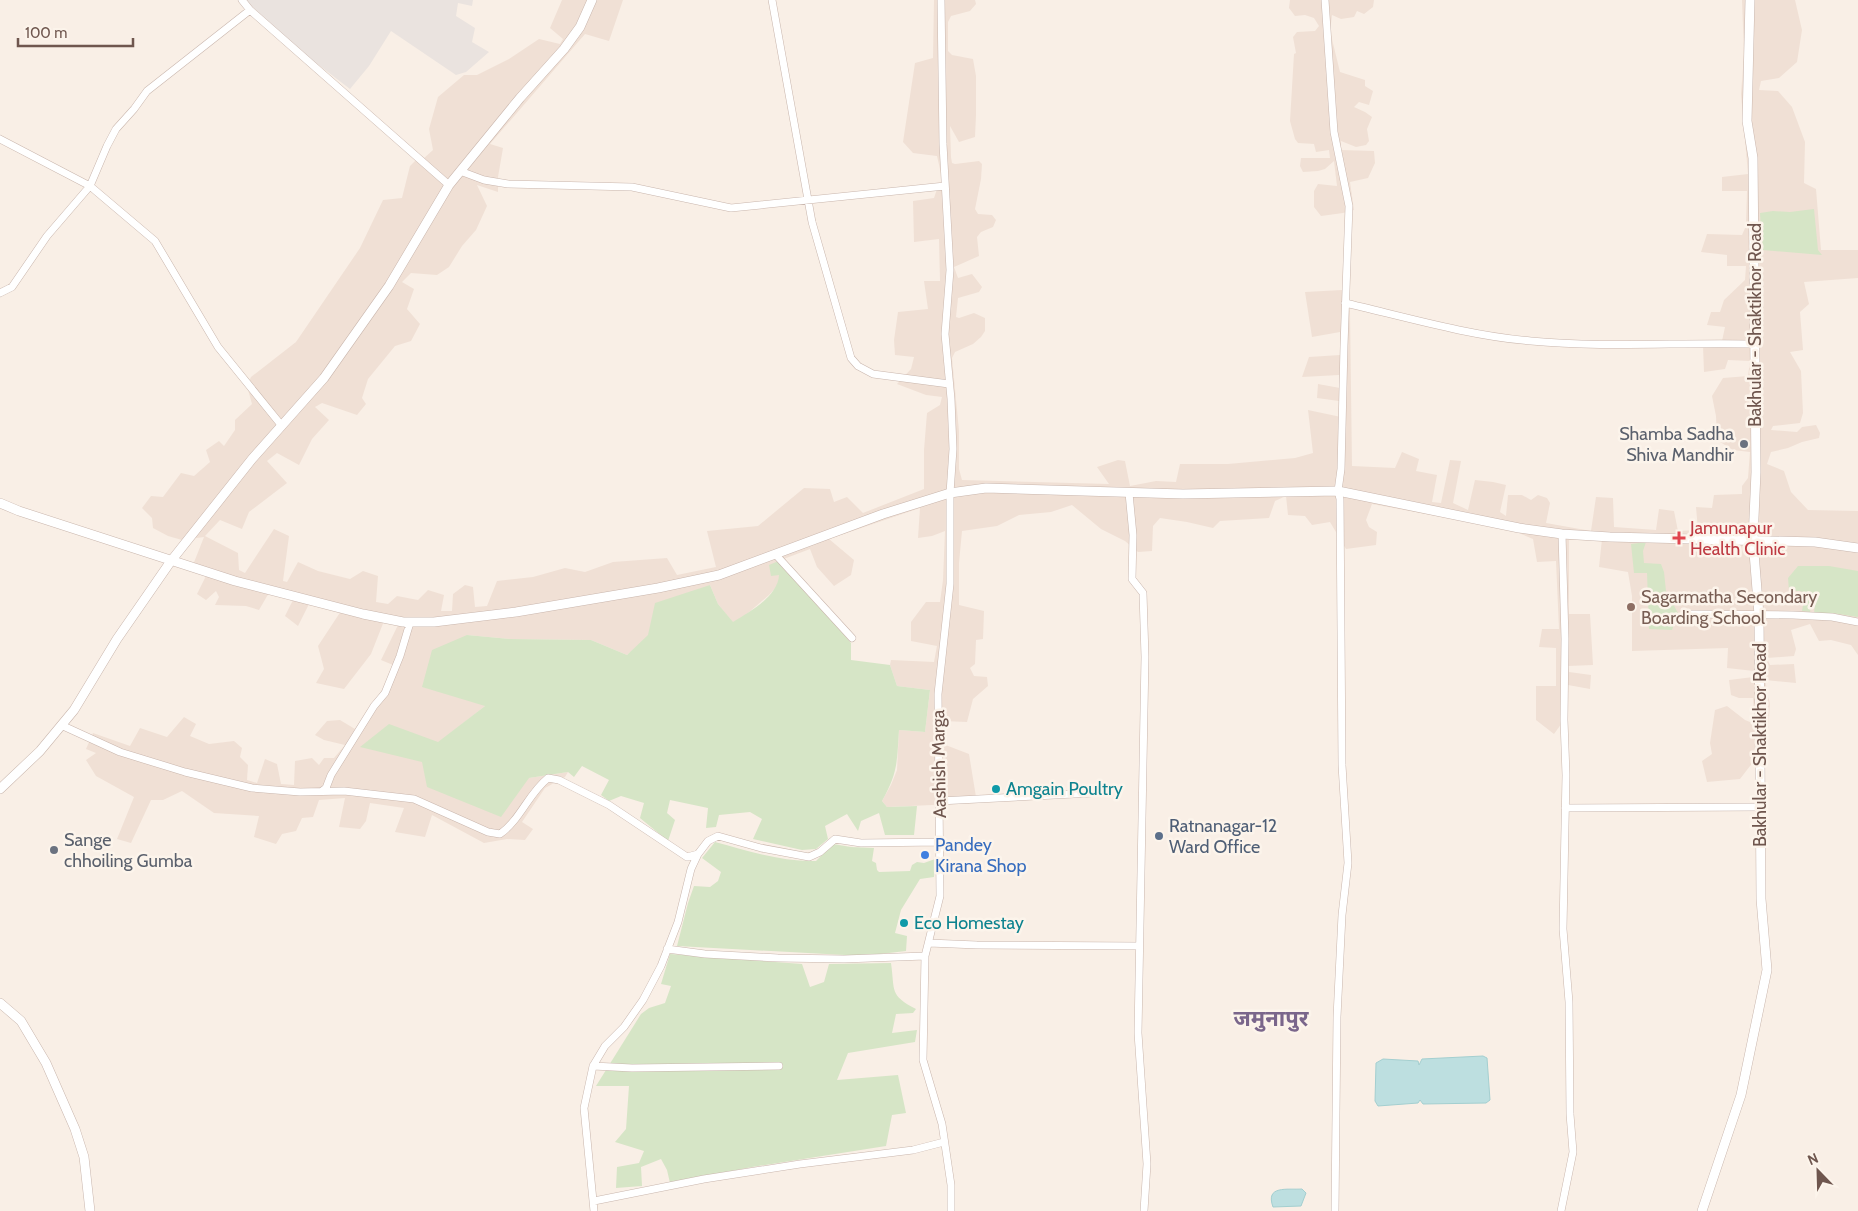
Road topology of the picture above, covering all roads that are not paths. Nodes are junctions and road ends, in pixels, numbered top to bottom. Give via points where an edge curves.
1 (242, 0) edge
2 (592, 0) edge
3 (772, 0) edge
4 (941, 0) edge
5 (1325, 0) edge
6 (1750, 0) edge
7 (250, 10) junction
8 (0, 139) edge
9 (460, 171) junction
10 (449, 185) junction
11 (90, 186) junction
12 (945, 186) junction
13 (808, 201) junction
14 (0, 293) edge
15 (1345, 303) junction
16 (1755, 344) junction
17 (949, 384) junction
18 (282, 426) junction
19 (1338, 491) junction
20 (950, 493) junction
21 (1129, 493) junction
22 (0, 503) edge
23 (1562, 534) junction
24 (1753, 540) junction
25 (1858, 548) edge
26 (776, 555) junction
27 (171, 561) junction
28 (1689, 614) dead end
29 (1759, 615) junction
30 (406, 622) junction
31 (1858, 622) edge
32 (852, 638) dead end
33 (61, 725) junction
34 (0, 789) edge
35 (322, 791) junction
36 (1093, 793) dead end
37 (939, 801) junction
38 (1760, 807) junction
39 (1566, 808) junction
40 (941, 842) junction
41 (698, 854) junction
42 (928, 943) junction
43 (1138, 946) junction
44 (667, 950) junction
45 (925, 956) junction
46 (0, 1003) edge
47 (593, 1066) junction
48 (779, 1066) dead end
49 (944, 1142) junction
50 (594, 1201) junction
51 (90, 1211) edge
52 (594, 1211) edge
53 (951, 1211) edge
54 (1144, 1211) edge
55 (1335, 1211) edge
56 (1560, 1211) edge
57 (1702, 1211) edge

1 - 7 street
2 - 9 street via 580,27 564,49
3 - 13 street
4 - 12 street, Aashish Marga
5 - 15 street via 1334,132 1350,206
6 - 16 street, Bakhular - Shaktikhor Road via 1747,121 1753,158
7 - 10 street
7 - 11 street via 147,91 116,129
8 - 11 street
9 - 10 street
9 - 13 street via 508,184 632,187 731,208
10 - 18 street via 378,302 324,378
11 - 14 street via 47,236 12,287
11 - 18 street via 155,241 218,347
12 - 13 street
12 - 17 street, Aashish Marga via 950,270 945,334
13 - 17 street via 851,358 873,374
15 - 16 street via 1480,334 1529,341
15 - 19 street
16 - 24 street, Bakhular - Shaktikhor Road
17 - 20 street, Aashish Marga via 953,449
18 - 27 street
19 - 21 street
19 - 23 street
19 - 55 street via 1342,765 1348,863 1337,1017
20 - 21 street via 986,488
20 - 26 street via 883,514
20 - 37 street, Aashish Marga via 950,584 938,694
21 - 43 street via 1133,535 1132,579 1143,593 1145,656
22 - 27 street
23 - 24 street
23 - 39 street
24 - 25 street via 1815,542
24 - 29 street, Bakhular - Shaktikhor Road
26 - 30 street via 719,575 604,598 434,622
26 - 32 street
27 - 30 street via 235,581
27 - 33 street
28 - 29 street
29 - 31 street via 1832,617
29 - 38 street, Bakhular - Shaktikhor Road
30 - 35 street via 409,626 385,694 374,706
33 - 34 street via 40,751
33 - 35 street via 120,752 185,772 252,788
35 - 41 street via 414,799 488,832 500,834 510,827 539,785 548,778 559,780 609,805 688,857
36 - 37 street
37 - 40 street, Aashish Marga
38 - 39 street
38 - 57 street, Bakhular - Shaktikhor Road via 1761,899 1767,970 1741,1095
39 - 56 street via 1562,930 1569,1002 1573,1152
40 - 41 street via 861,843 835,839 809,857 718,836 708,841
40 - 42 street, Aashish Marga via 940,896
41 - 44 street
42 - 43 street
42 - 45 street, Aashish Marga
43 - 54 street via 1138,1033 1147,1164
44 - 45 street via 778,958
44 - 47 street via 643,1000 624,1027 605,1046
45 - 49 street, Aashish Marga via 923,1060 942,1124
46 - 51 street via 21,1021 46,1063 75,1129 84,1157
47 - 48 street
47 - 50 street via 584,1108
49 - 50 street via 912,1150 704,1179
49 - 53 street, Aashish Marga via 951,1185
50 - 52 street

